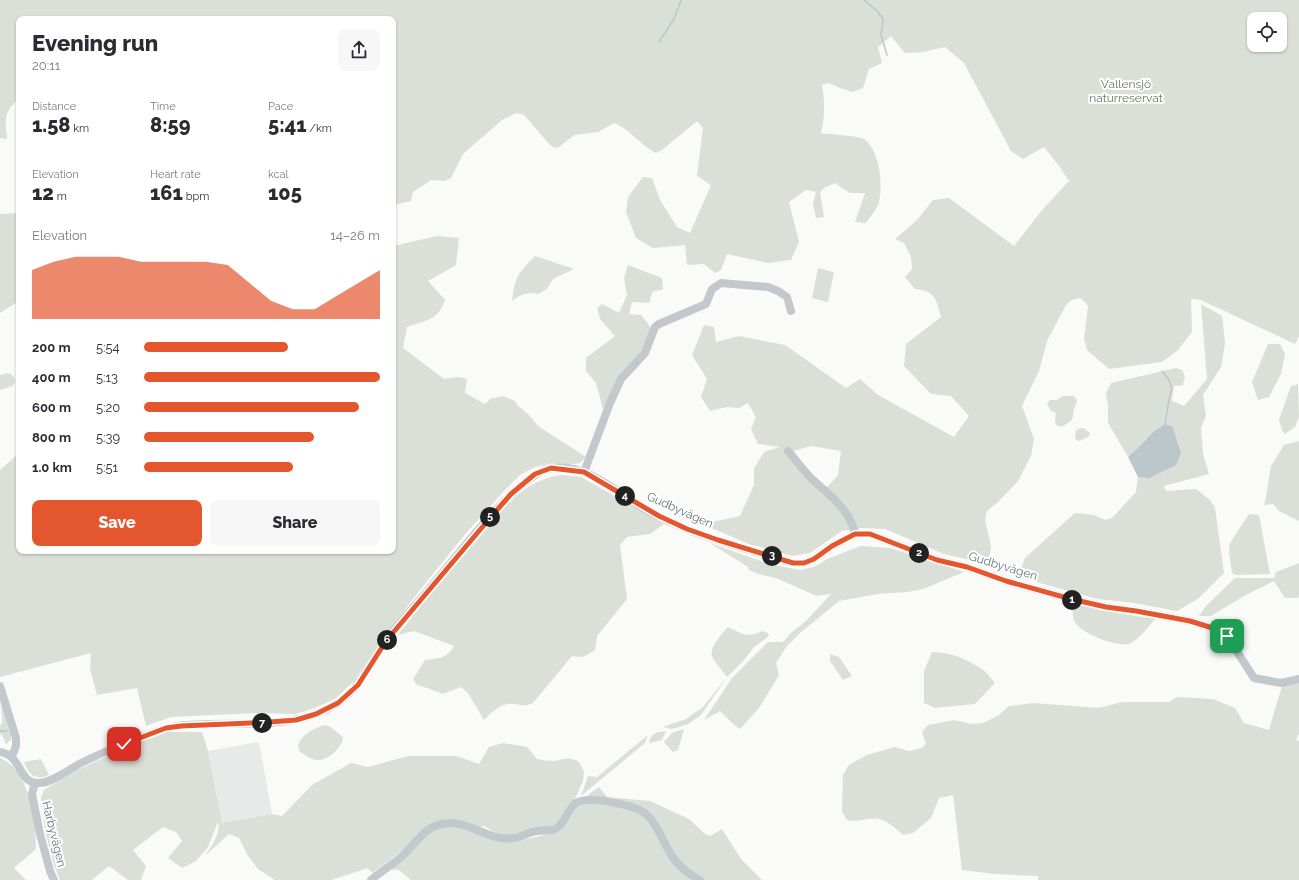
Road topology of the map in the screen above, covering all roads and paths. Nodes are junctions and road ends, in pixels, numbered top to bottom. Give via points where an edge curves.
1 (791, 311) dead end
2 (788, 451) dead end
3 (584, 472) junction
4 (855, 534) junction
5 (1299, 679) edge
6 (0, 686) edge
7 (0, 752) edge
8 (12, 756) junction
9 (35, 783) junction
10 (54, 880) edge
11 (371, 880) edge
12 (700, 880) edge

1 - 3 street via 787,297 778,291 761,286 721,283 712,289 706,304 655,327 645,353 621,379
2 - 4 street via 811,478 840,504
3 - 4 street, Gudbyvägen via 659,516 712,537 793,563 804,563 814,559
3 - 9 street, Gudbyvägen via 551,468 535,474 511,494 386,641 358,685 338,703 296,720 166,728 135,739 49,781
4 - 5 street, Gudbyvägen via 870,534 937,560 1071,599 1205,625 1227,636 1254,678 1281,682
6 - 8 street via 16,738
7 - 8 street
8 - 9 street via 25,777
9 - 10 street, Harbyvägen via 32,794 40,834
11 - 12 street via 400,858 434,826 460,824 497,838 514,838 555,829 576,803 591,799 642,812 664,839 673,858 682,868

